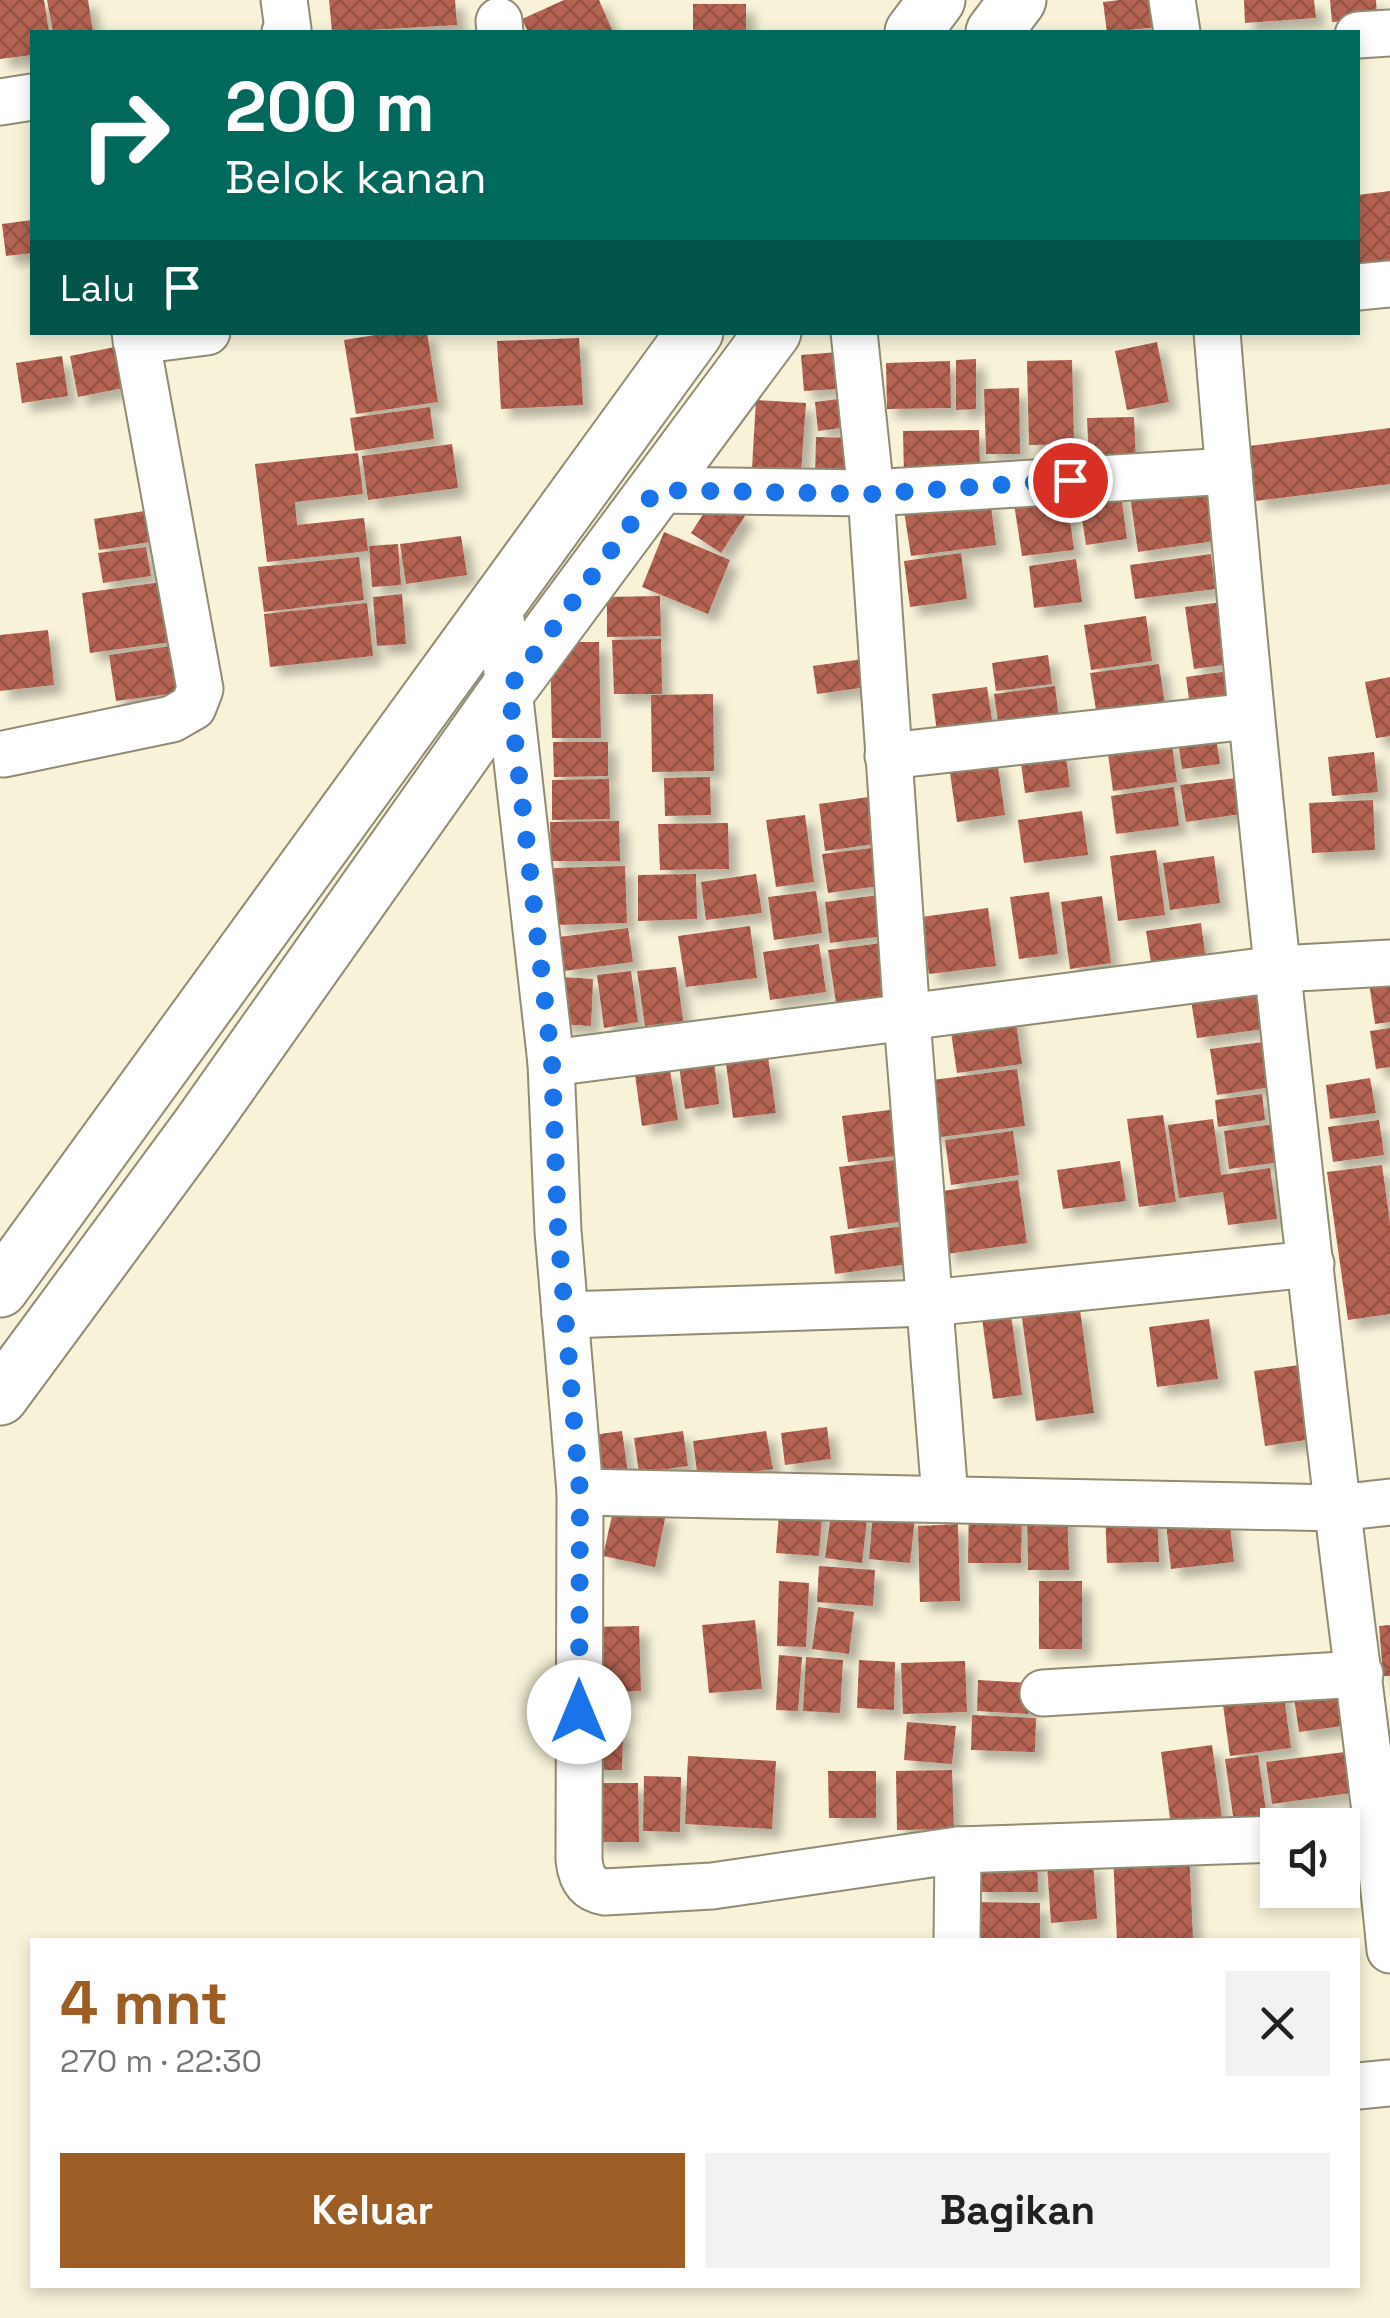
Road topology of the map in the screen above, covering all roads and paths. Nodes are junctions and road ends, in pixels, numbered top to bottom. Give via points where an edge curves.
1 (284, 0) edge
2 (937, 0) edge
3 (1018, 0) edge
4 (1172, 0) edge
5 (287, 30) edge
6 (914, 30) edge
7 (996, 30) edge
8 (1176, 30) edge
9 (1390, 33) edge
10 (1360, 35) edge
11 (30, 96) edge
12 (0, 102) edge
13 (1390, 284) edge
14 (1360, 287) edge
15 (165, 335) edge
16 (693, 335) edge
17 (771, 335) edge
18 (854, 335) edge
19 (1218, 335) edge
20 (136, 337) edge
21 (1229, 471) junction
22 (656, 490) junction
23 (872, 494) junction
24 (500, 601) junction
25 (509, 688) junction
26 (1250, 716) junction
27 (4, 754) dead end
28 (888, 756) junction
29 (1390, 963) edge
30 (1278, 969) junction
31 (907, 1019) junction
32 (552, 1063) junction
33 (1310, 1264) junction
34 (0, 1288) edge
35 (929, 1303) junction
36 (565, 1315) junction
37 (0, 1397) edge
38 (580, 1492) junction
39 (945, 1497) junction
40 (1390, 1502) edge
41 (1338, 1508) junction
42 (1360, 1674) junction
43 (1043, 1693) dead end
44 (1361, 1836) edge
45 (1260, 1840) edge
46 (958, 1850) junction
47 (957, 1938) edge
48 (1390, 1950) edge
49 (1390, 2083) edge
50 (1360, 2086) edge

1 - 5 street
2 - 6 street
3 - 7 street
4 - 8 street
9 - 10 street
11 - 12 street
13 - 14 street
15 - 20 street
16 - 24 street
17 - 22 street
18 - 23 street
19 - 21 street
20 - 27 street via 200,690 193,707 172,719
21 - 23 street
21 - 26 street
22 - 23 street
22 - 25 street
23 - 28 street
24 - 25 street
24 - 34 street
25 - 32 street
25 - 37 street
26 - 28 street
26 - 30 street
28 - 31 street
29 - 30 street
30 - 31 street
30 - 33 street
31 - 32 street
31 - 35 street
32 - 36 street
33 - 35 street
33 - 41 street
35 - 36 street
35 - 39 street
36 - 38 street
38 - 39 street
38 - 46 street via 579,1860 585,1883 605,1892 712,1886
39 - 41 street
40 - 41 street
41 - 42 street
42 - 43 street
42 - 44 street
44 - 48 street
45 - 46 street
46 - 47 street
49 - 50 street

